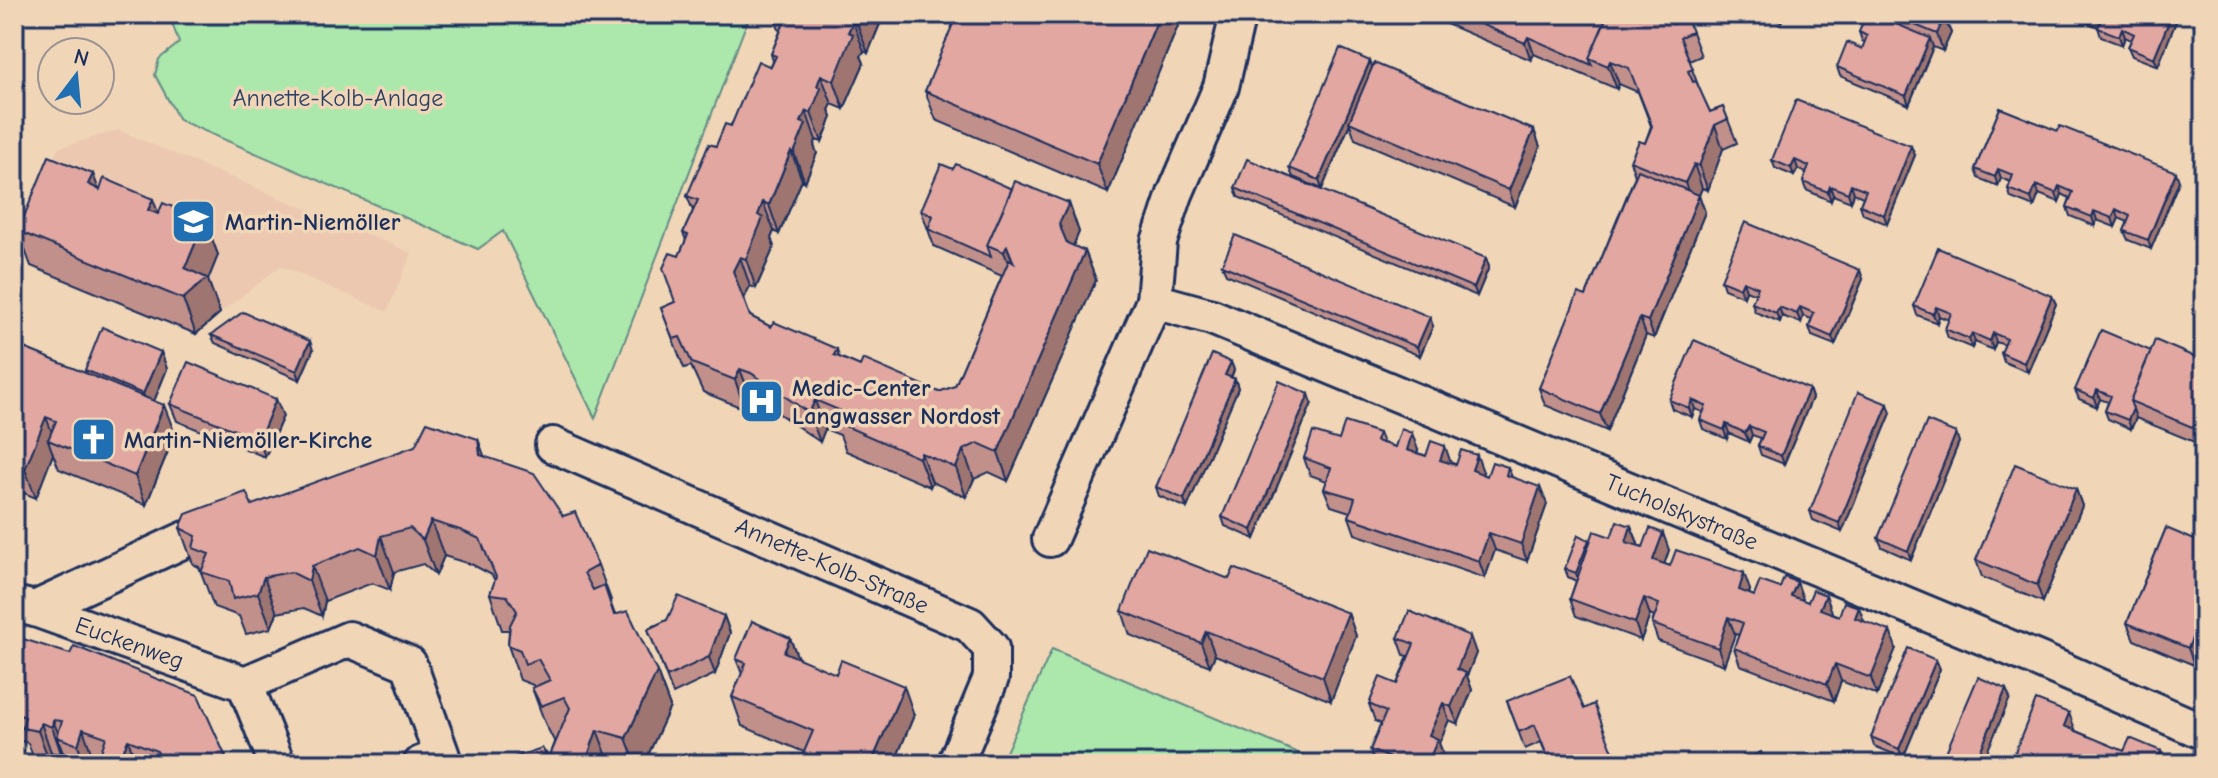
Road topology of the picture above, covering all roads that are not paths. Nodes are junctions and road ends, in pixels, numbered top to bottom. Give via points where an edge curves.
1 (1238, 14) edge
2 (1154, 301) junction
3 (553, 445) dead end
4 (186, 539) edge
5 (1050, 539) dead end
6 (25, 606) edge
7 (245, 684) junction
8 (2204, 732) edge
9 (432, 760) edge
10 (277, 764) edge
11 (955, 764) edge

1 - 2 street via 1221,87 1159,242
2 - 5 street
2 - 8 street, Tucholskystraße via 1225,322
3 - 11 street, Annette-Kolb-Straße via 970,625 991,648 991,678
4 - 6 street
6 - 7 street, Euckenweg
7 - 9 street via 349,639 409,664
7 - 10 street

